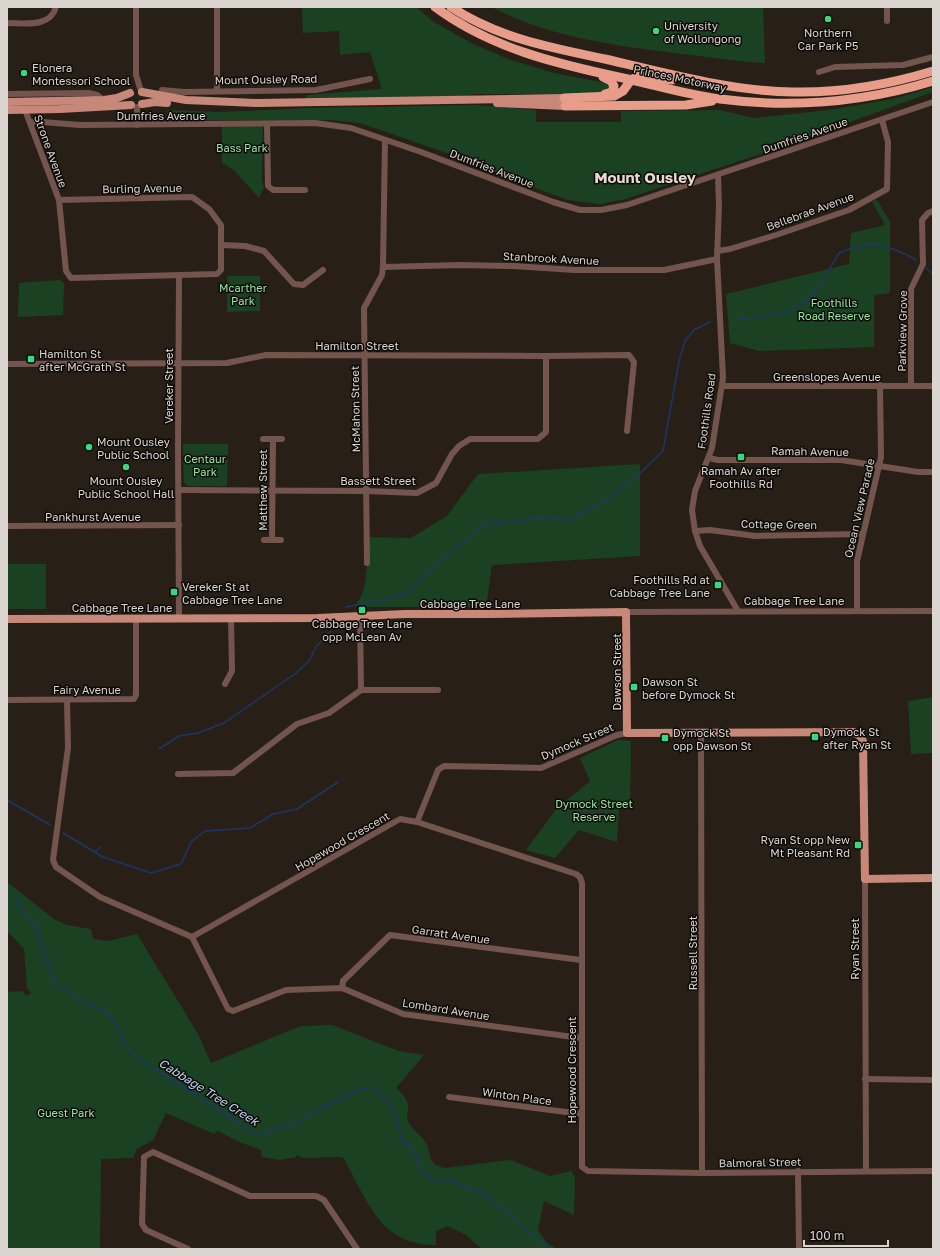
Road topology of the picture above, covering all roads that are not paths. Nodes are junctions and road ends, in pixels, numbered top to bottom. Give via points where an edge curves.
1 (56, 7) edge
2 (136, 7) edge
3 (217, 7) edge
4 (435, 7) edge
5 (452, 7) edge
6 (887, 7) edge
7 (887, 21) dead end
8 (7, 23) edge
9 (479, 35) junction
10 (933, 57) edge
11 (933, 71) edge
12 (819, 72) dead end
13 (136, 75) junction
14 (370, 79) dead end
15 (631, 80) junction
16 (933, 81) edge
17 (162, 90) dead end
18 (217, 91) junction
19 (131, 92) junction
20 (141, 92) junction
21 (820, 92) junction
22 (7, 94) edge
23 (720, 99) junction
24 (104, 100) junction
25 (7, 102) edge
26 (564, 102) junction
27 (933, 102) edge
28 (257, 103) junction
29 (137, 106) junction
30 (7, 110) edge
31 (24, 110) junction
32 (882, 120) junction
33 (30, 122) junction
34 (267, 124) junction
35 (137, 125) junction
36 (385, 140) junction
37 (718, 175) junction
38 (304, 190) dead end
39 (58, 200) junction
40 (933, 211) edge
41 (222, 246) junction
42 (717, 251) junction
43 (717, 259) junction
44 (383, 267) junction
45 (323, 270) dead end
46 (179, 275) junction
47 (364, 355) junction
48 (546, 356) junction
49 (178, 363) junction
50 (7, 364) edge
51 (722, 386) junction
52 (880, 386) junction
53 (911, 386) junction
54 (933, 386) edge
55 (627, 431) dead end
56 (263, 439) dead end
57 (273, 439) junction
58 (282, 439) dead end
59 (709, 458) junction
60 (880, 466) junction
61 (933, 472) edge
62 (178, 490) junction
63 (271, 490) junction
64 (366, 490) junction
65 (179, 525) junction
66 (7, 526) edge
67 (695, 531) junction
68 (863, 534) junction
69 (264, 540) dead end
70 (272, 540) junction
71 (281, 540) dead end
72 (367, 563) dead end
73 (738, 611) junction
74 (857, 611) junction
75 (933, 611) edge
76 (626, 612) junction
77 (360, 615) junction
78 (179, 617) junction
79 (7, 618) edge
80 (136, 618) junction
81 (231, 618) junction
82 (225, 684) dead end
83 (361, 690) junction
84 (438, 690) dead end
85 (7, 700) edge
86 (67, 700) junction
87 (854, 732) joint
88 (627, 733) junction
89 (701, 733) junction
90 (178, 774) dead end
91 (417, 822) junction
92 (933, 878) edge
93 (865, 879) junction
94 (192, 937) junction
95 (581, 960) junction
96 (342, 988) junction
97 (581, 1038) junction
98 (865, 1079) junction
99 (933, 1080) edge
100 (450, 1097) dead end
101 (581, 1114) junction
102 (798, 1171) junction
103 (866, 1171) junction
104 (933, 1171) edge
105 (588, 1172) joint
106 (702, 1173) junction
107 (188, 1249) edge
108 (357, 1249) edge
109 (799, 1249) edge

1 - 8 street via 50,18 42,22
2 - 13 street
3 - 18 street
4 - 9 highway, Princes Motorway
5 - 21 highway, Princes Motorway via 498,32 546,46 728,86 768,91
6 - 7 street
9 - 15 highway, Princes Motorway via 502,45 567,65
9 - 26 highway via 518,56 605,78 614,84 613,90 606,94
10 - 12 street via 903,65 835,67
11 - 21 highway, Princes Motorway via 872,86
13 - 19 street
13 - 20 street
14 - 18 street, Mount Ousley Road via 316,90
15 - 21 highway via 638,76 648,76 725,90 775,95
15 - 23 highway, Princes Motorway
15 - 26 highway via 623,91 614,96
16 - 23 highway, Princes Motorway via 895,90 808,103
17 - 18 street, Mount Ousley Road
19 - 20 main road, Mount Ousley Road
19 - 24 main road
19 - 29 main road via 128,99
20 - 28 main road, Mount Ousley Road via 186,100
20 - 29 main road via 145,99
22 - 24 street via 95,94
23 - 26 highway via 686,105
24 - 25 main road
26 - 28 main road, Mount Ousley Road via 503,98
27 - 32 street, Dumfries Avenue
28 - 29 main road, Mount Ousley Road via 212,106 158,102
29 - 31 main road, Mount Ousley Road
29 - 35 street
30 - 31 main road, Mount Ousley Road
31 - 33 street, Strone Avenue
32 - 37 street, Dumfries Avenue
32 - 42 street, Bellebrae Avenue via 888,142 887,188 849,210 770,237
33 - 35 street, Dumfries Avenue
33 - 39 street, Strone Avenue
34 - 35 street, Dumfries Avenue
34 - 36 street, Dumfries Avenue via 315,123 351,128
34 - 38 street via 268,186 273,190
36 - 37 street, Dumfries Avenue via 580,210 601,210 627,205
36 - 44 street, McMahon Street
37 - 42 street, Foothills Road
39 - 41 street, Burling Avenue via 192,198 209,209 221,225
39 - 46 street, Strone Avenue via 66,271 71,278
40 - 53 street, Parkview Grove via 922,220 923,264 911,289
41 - 45 street via 245,246 264,251 294,284 303,285
41 - 46 street, Burling Avenue via 221,270 217,274
42 - 43 street, Foothills Road
43 - 44 street, Stanbrook Avenue via 664,270 574,270 460,265
43 - 51 street, Foothills Road
44 - 47 street, McMahon Street via 382,275 364,308
46 - 49 street, Vereker Street
47 - 48 street, Hamilton Street
47 - 49 street, Hamilton Street via 266,355 228,364
47 - 64 street, McMahon Street
48 - 55 street, Hamilton Street via 629,355 634,362
48 - 64 street, Bassett Street via 546,432 538,439 470,439 452,454 436,483 417,492
49 - 50 street, Hamilton Street
49 - 62 street, Vereker Street
51 - 52 street, Greenslopes Avenue
51 - 59 street, Foothills Road
52 - 53 street, Greenslopes Avenue
52 - 60 street, Ocean View Parade
53 - 54 street, Greenslopes Avenue
56 - 57 street, Matthew Street
57 - 58 street, Matthew Street
57 - 63 street, Matthew Street
59 - 60 street, Ramah Avenue via 841,460
59 - 67 street, Foothills Road via 693,499
60 - 61 street, Ramah Avenue
60 - 68 street, Ocean View Parade
62 - 63 street, Bassett Street
62 - 65 street, Vereker Street
63 - 64 street, Bassett Street
63 - 70 street, Matthew Street
64 - 72 street, McMahon Street
65 - 66 street, Pankhurst Avenue
65 - 78 street, Vereker Street
67 - 68 street, Cottage Green via 710,530 756,536
67 - 73 street, Foothills Road via 700,546
68 - 74 street, Ocean View Parade via 857,561
69 - 70 street, Matthew Street
70 - 71 street, Matthew Street
73 - 74 street, Cabbage Tree Lane
73 - 76 street, Cabbage Tree Lane
74 - 75 street, Cabbage Tree Lane
76 - 77 main road, Cabbage Tree Lane
76 - 88 main road, Dawson Street
77 - 81 main road, Cabbage Tree Lane via 318,618
77 - 83 street
78 - 80 main road, Cabbage Tree Lane
78 - 81 main road, Cabbage Tree Lane
79 - 80 main road, Cabbage Tree Lane
80 - 86 street, Fairy Avenue via 136,697
81 - 82 street via 232,671
83 - 84 street
83 - 90 street via 329,712 297,724 233,773
85 - 86 street, Fairy Avenue
86 - 94 street via 68,748 53,860 56,867 100,897
87 - 89 main road, Dymock Street
87 - 93 main road, Ryan Street via 863,741
88 - 89 main road, Dymock Street
88 - 91 street, Dymock Street via 541,768 444,766 438,770
89 - 106 street, Russell Street
91 - 94 street, Hopewood Crescent via 400,819
91 - 95 street, Hopewood Crescent via 580,877
92 - 93 main road
93 - 98 street, Ryan Street
94 - 96 street, Lombard Avenue via 228,1009 233,1010 286,990
95 - 96 street, Garratt Avenue via 390,935 343,981
95 - 97 street, Hopewood Crescent
96 - 97 street, Lombard Avenue via 403,1014
97 - 101 street, Hopewood Crescent
98 - 99 street
98 - 103 street, Ryan Street
100 - 101 street, Winton Place
101 - 105 street, Hopewood Crescent via 582,1167
102 - 103 street, Balmoral Street
102 - 106 street, Balmoral Street
102 - 109 street
103 - 104 street, Balmoral Street
105 - 106 street, Balmoral Street
107 - 108 street via 146,1230 142,1224 144,1157 153,1152 250,1196 316,1196 324,1200

